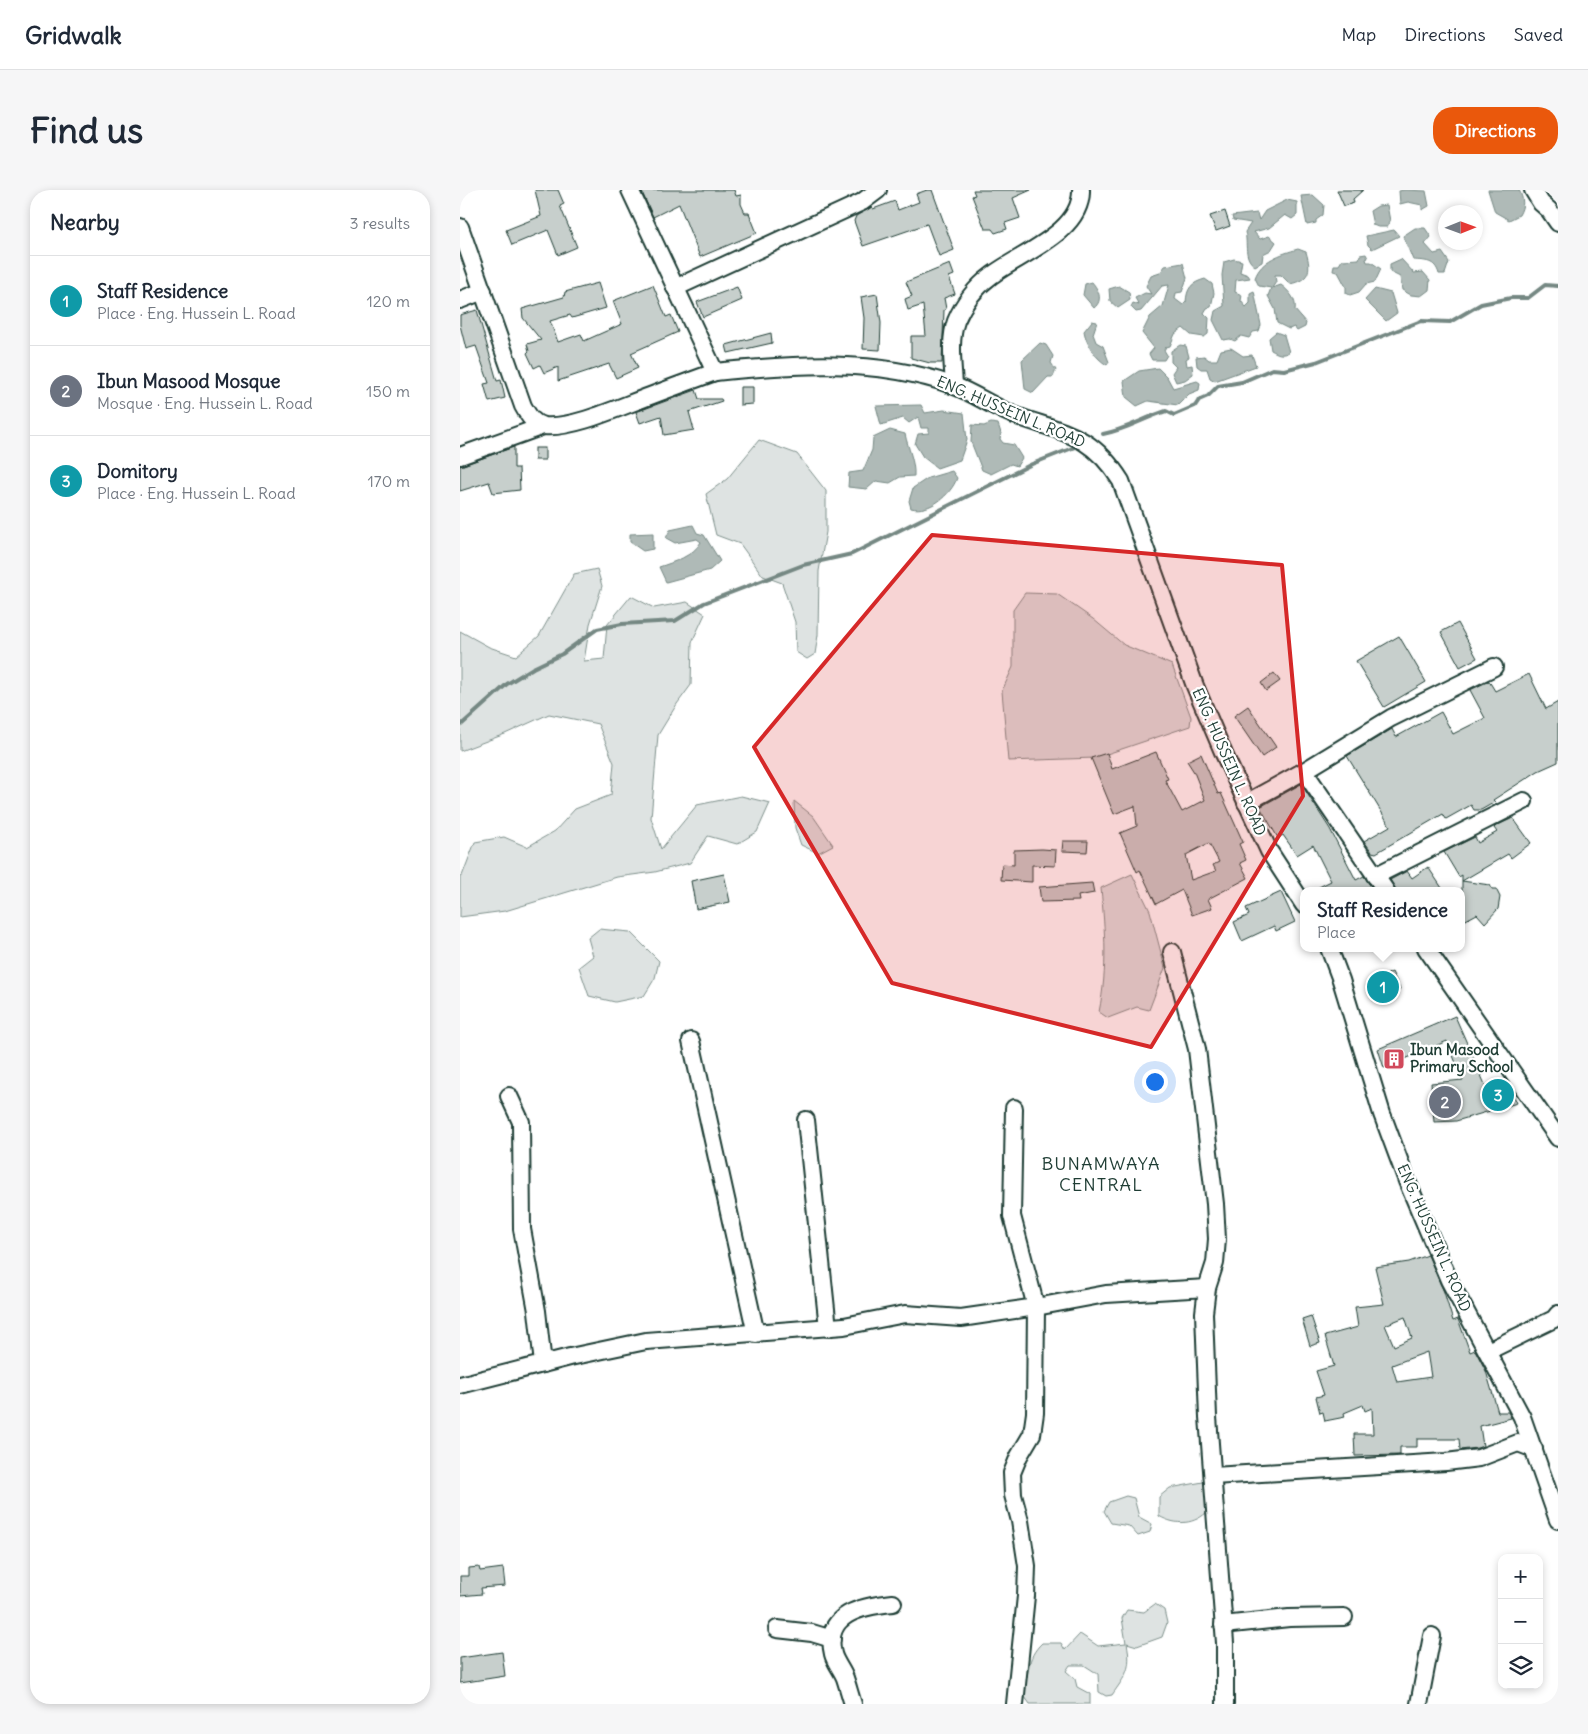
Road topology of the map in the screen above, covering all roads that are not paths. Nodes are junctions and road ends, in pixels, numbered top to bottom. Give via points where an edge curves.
1 (630, 190) edge
2 (878, 190) edge
3 (1081, 190) edge
4 (1533, 190) edge
5 (1558, 224) edge
6 (460, 227) edge
7 (675, 288) junction
8 (483, 291) junction
9 (460, 300) edge
10 (715, 372) junction
11 (954, 386) junction
12 (543, 426) junction
13 (460, 456) edge
14 (1494, 667) dead end
15 (1304, 771) junction
16 (1524, 801) dead end
17 (1246, 803) junction
18 (1376, 876) junction
19 (1383, 887) edge
20 (1300, 899) edge
21 (1172, 952) dead end
22 (1331, 952) edge
23 (1429, 952) edge
24 (691, 1040) dead end
25 (509, 1096) dead end
26 (1014, 1108) dead end
27 (806, 1120) dead end
28 (1558, 1138) edge
29 (1207, 1288) junction
30 (1036, 1307) junction
31 (1558, 1314) edge
32 (828, 1328) junction
33 (756, 1334) junction
34 (1488, 1351) junction
35 (542, 1364) junction
36 (460, 1385) edge
37 (1534, 1449) junction
38 (1213, 1476) junction
39 (1558, 1520) edge
40 (893, 1603) dead end
41 (1344, 1617) dead end
42 (1224, 1625) junction
43 (777, 1629) dead end
44 (1432, 1636) dead end
45 (832, 1639) junction
46 (853, 1704) edge
47 (1015, 1704) edge
48 (1225, 1704) edge
49 (1419, 1704) edge

1 - 7 street
2 - 7 street via 862,202
3 - 11 street via 1078,209 1061,230 990,276 965,303 956,322 952,345
4 - 5 street
6 - 8 street
7 - 10 street
8 - 9 street
8 - 12 street via 523,406 529,417
10 - 11 street, ENG. HUSSEIN L. ROAD via 845,365 915,374
10 - 12 street, ENG. HUSSEIN L. ROAD via 588,419
11 - 17 street, ENG. HUSSEIN L. ROAD via 1012,414 1080,438 1110,464 1121,481 1195,686
12 - 13 street, ENG. HUSSEIN L. ROAD
14 - 15 street via 1391,718
15 - 17 street
15 - 18 street
16 - 18 street
17 - 20 street, ENG. HUSSEIN L. ROAD via 1270,852
18 - 19 street
21 - 29 street via 1197,1049 1216,1204 1215,1263
22 - 34 street, ENG. HUSSEIN L. ROAD via 1382,1114 1407,1181 1448,1280
23 - 28 street
24 - 33 street
25 - 35 street via 521,1122 522,1229 538,1311
26 - 30 street via 1012,1216
27 - 32 street
29 - 30 street via 1106,1294
29 - 38 street via 1204,1313
30 - 32 street via 961,1318 905,1314
30 - 47 street via 1032,1434 1012,1473 1013,1495 1027,1566
31 - 34 street via 1554,1319
32 - 33 street
33 - 35 street via 646,1341
34 - 37 street, ENG. HUSSEIN L. ROAD via 1512,1394
35 - 36 street
37 - 38 street via 1518,1443 1479,1458 1446,1462
37 - 39 street, ENG. HUSSEIN L. ROAD
38 - 42 street
40 - 45 street via 863,1606 849,1612 836,1625
41 - 42 street via 1289,1618
42 - 48 street
43 - 45 street
44 - 49 street
45 - 46 street via 833,1654

